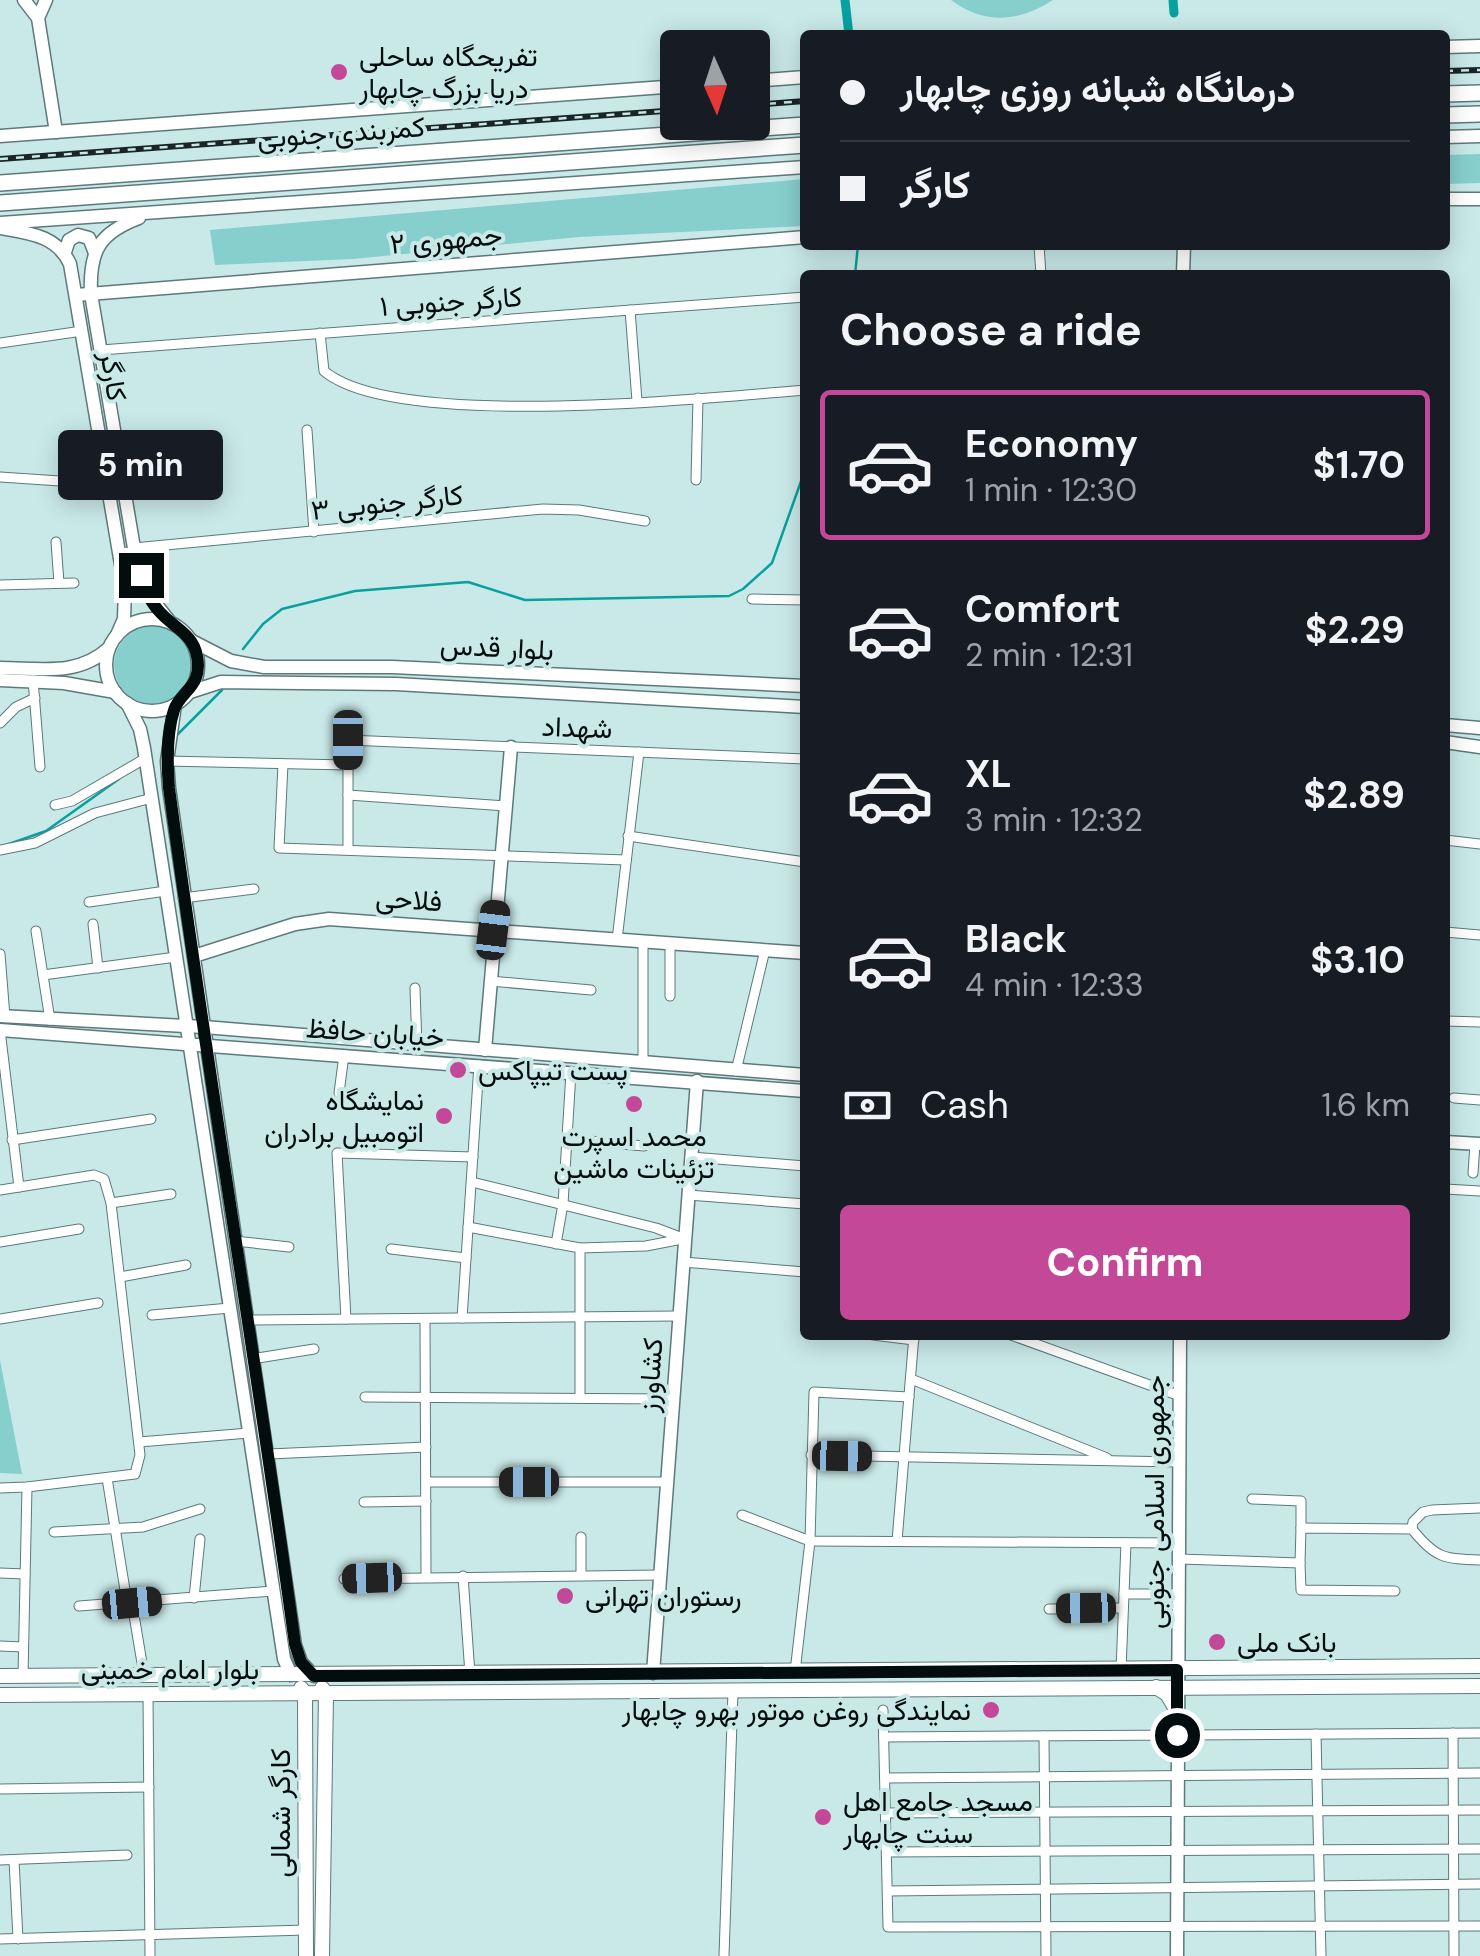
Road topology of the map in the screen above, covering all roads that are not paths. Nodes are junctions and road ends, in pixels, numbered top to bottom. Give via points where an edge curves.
1 (24, 0) edge
2 (46, 0) edge
3 (38, 18) junction
4 (1480, 46) edge
5 (1450, 47) edge
6 (800, 77) edge
7 (770, 80) edge
8 (660, 87) edge
9 (1450, 94) edge
10 (1480, 94) edge
11 (1480, 114) edge
12 (1450, 115) edge
13 (800, 125) edge
14 (56, 132) junction
15 (0, 136) edge
16 (1480, 136) edge
17 (1450, 137) edge
18 (800, 145) edge
19 (800, 167) edge
20 (0, 184) edge
21 (1480, 199) edge
22 (1450, 200) edge
23 (0, 203) edge
24 (156, 212) junction
25 (0, 225) edge
26 (800, 237) edge
27 (64, 252) junction
28 (95, 253) junction
29 (92, 294) junction
30 (76, 295) junction
31 (800, 297) edge
32 (630, 310) junction
33 (82, 331) junction
34 (320, 334) junction
35 (0, 343) edge
36 (101, 350) junction
37 (800, 390) edge
38 (698, 398) junction
39 (637, 401) junction
40 (307, 430) dead end
41 (0, 477) edge
42 (696, 480) dead end
43 (106, 484) junction
44 (645, 521) dead end
45 (314, 532) junction
46 (56, 542) dead end
47 (134, 548) junction
48 (58, 583) junction
49 (74, 583) dead end
50 (0, 585) edge
51 (752, 599) dead end
52 (800, 600) edge
53 (170, 622) junction
54 (192, 641) junction
55 (113, 642) junction
56 (0, 668) edge
57 (0, 680) edge
58 (33, 680) junction
59 (744, 684) junction
60 (800, 686) edge
61 (116, 692) junction
62 (190, 692) junction
63 (34, 698) junction
64 (127, 703) junction
65 (742, 704) junction
66 (175, 705) junction
67 (800, 707) edge
68 (0, 723) edge
69 (1450, 725) edge
70 (1480, 728) edge
71 (1450, 743) edge
72 (1480, 746) edge
73 (511, 747) junction
74 (639, 752) junction
75 (146, 758) junction
76 (800, 759) edge
77 (167, 760) junction
78 (283, 764) junction
79 (348, 765) junction
80 (40, 767) dead end
81 (348, 796) junction
82 (152, 798) junction
83 (55, 806) dead end
84 (506, 806) junction
85 (628, 836) junction
86 (1450, 841) edge
87 (1480, 844) edge
88 (348, 849) junction
89 (0, 850) edge
90 (502, 856) junction
91 (626, 860) junction
92 (800, 861) edge
93 (254, 889) dead end
94 (166, 891) junction
95 (184, 898) junction
96 (89, 902) dead end
97 (93, 924) dead end
98 (493, 930) junction
99 (36, 931) dead end
100 (1450, 932) edge
101 (1480, 935) edge
102 (617, 940) junction
103 (643, 942) junction
104 (670, 944) junction
105 (764, 950) junction
106 (0, 954) edge
107 (800, 954) edge
108 (194, 956) junction
109 (176, 957) junction
110 (98, 968) junction
111 (43, 976) junction
112 (490, 981) junction
113 (415, 988) dead end
114 (592, 990) dead end
115 (670, 996) dead end
116 (50, 1020) junction
117 (1450, 1020) edge
118 (2, 1021) edge
119 (1480, 1022) edge
120 (187, 1026) junction
121 (204, 1027) junction
122 (189, 1044) junction
123 (206, 1045) junction
124 (417, 1047) junction
125 (485, 1050) junction
126 (344, 1055) junction
127 (606, 1059) junction
128 (642, 1062) junction
129 (480, 1065) junction
130 (736, 1071) junction
131 (571, 1072) junction
132 (604, 1074) junction
133 (800, 1075) edge
134 (697, 1081) junction
135 (800, 1091) edge
136 (339, 1093) dead end
137 (1454, 1098) dead end
138 (1480, 1100) edge
139 (151, 1119) dead end
140 (568, 1139) junction
141 (12, 1140) junction
142 (1450, 1142) edge
143 (1478, 1144) edge
144 (644, 1146) dead end
145 (472, 1157) junction
146 (691, 1157) junction
147 (800, 1166) edge
148 (1473, 1172) dead end
149 (472, 1182) junction
150 (19, 1187) junction
151 (1450, 1189) edge
152 (0, 1190) edge
153 (1480, 1191) edge
154 (172, 1194) dead end
155 (688, 1195) junction
156 (112, 1203) junction
157 (562, 1204) junction
158 (800, 1204) edge
159 (468, 1227) junction
160 (79, 1229) dead end
161 (685, 1239) junction
162 (234, 1241) junction
163 (0, 1242) edge
164 (556, 1244) junction
165 (289, 1247) dead end
166 (580, 1248) junction
167 (391, 1249) dead end
168 (466, 1258) junction
169 (684, 1262) junction
170 (186, 1265) dead end
171 (800, 1272) edge
172 (120, 1277) junction
173 (98, 1302) dead end
174 (230, 1308) junction
175 (152, 1315) dead end
176 (679, 1316) junction
177 (580, 1317) junction
178 (462, 1318) junction
179 (425, 1319) junction
180 (0, 1320) edge
181 (246, 1320) junction
182 (346, 1320) junction
183 (914, 1340) edge
184 (1026, 1340) edge
185 (1180, 1340) edge
186 (314, 1349) dead end
187 (252, 1359) junction
188 (911, 1379) junction
189 (1180, 1396) junction
190 (365, 1397) dead end
191 (425, 1397) junction
192 (909, 1397) junction
193 (580, 1398) junction
194 (673, 1399) junction
195 (249, 1433) junction
196 (139, 1442) junction
197 (426, 1447) junction
198 (269, 1454) junction
199 (811, 1455) junction
200 (252, 1456) junction
201 (904, 1457) junction
202 (1114, 1461) junction
203 (1180, 1462) junction
204 (107, 1478) junction
205 (426, 1482) junction
206 (667, 1482) junction
207 (0, 1488) edge
208 (27, 1488) junction
209 (1252, 1499) dead end
210 (426, 1500) junction
211 (364, 1502) dead end
212 (1480, 1508) edge
213 (200, 1510) dead end
214 (742, 1516) dead end
215 (1301, 1528) junction
216 (1412, 1530) junction
217 (114, 1531) junction
218 (54, 1532) dead end
219 (581, 1537) dead end
220 (200, 1539) dead end
221 (810, 1541) junction
222 (897, 1542) junction
223 (1126, 1542) junction
224 (1179, 1543) junction
225 (1179, 1560) junction
226 (1480, 1560) edge
227 (1300, 1563) junction
228 (0, 1574) edge
229 (25, 1574) junction
230 (581, 1575) junction
231 (660, 1575) junction
232 (426, 1576) junction
233 (462, 1576) junction
234 (344, 1578) dead end
235 (273, 1591) junction
236 (1396, 1591) dead end
237 (1124, 1594) junction
238 (1179, 1594) junction
239 (194, 1598) junction
240 (132, 1603) junction
241 (79, 1606) dead end
242 (1049, 1608) dead end
243 (1124, 1608) junction
244 (0, 1646) edge
245 (23, 1647) junction
246 (1480, 1666) edge
247 (1121, 1670) junction
248 (1177, 1670) junction
249 (796, 1672) junction
250 (653, 1673) junction
251 (144, 1674) junction
252 (470, 1674) junction
253 (292, 1675) junction
254 (0, 1676) edge
255 (22, 1676) junction
256 (314, 1676) junction
257 (1480, 1686) edge
258 (1156, 1687) junction
259 (1185, 1687) junction
260 (733, 1692) junction
261 (148, 1693) junction
262 (305, 1694) junction
263 (326, 1694) junction
264 (0, 1696) edge
265 (883, 1710) dead end
266 (1176, 1711) junction
267 (1453, 1733) junction
268 (1480, 1733) edge
269 (1316, 1734) junction
270 (1177, 1735) junction
271 (884, 1736) junction
272 (1044, 1736) junction
273 (304, 1772) junction
274 (1480, 1773) edge
275 (324, 1774) junction
276 (1177, 1774) junction
277 (1452, 1774) junction
278 (1317, 1775) junction
279 (1044, 1776) junction
280 (885, 1778) junction
281 (148, 1787) junction
282 (0, 1789) edge
283 (1318, 1809) junction
284 (1452, 1810) junction
285 (1480, 1810) edge
286 (1045, 1812) junction
287 (1177, 1812) junction
288 (886, 1813) junction
289 (1453, 1849) junction
290 (1480, 1849) edge
291 (1318, 1850) junction
292 (1177, 1851) junction
293 (887, 1852) junction
294 (1045, 1852) junction
295 (127, 1855) dead end
296 (0, 1860) edge
297 (14, 1860) junction
298 (1454, 1883) junction
299 (1480, 1884) edge
300 (1319, 1888) junction
301 (1177, 1889) junction
302 (1046, 1890) junction
303 (888, 1891) junction
304 (1046, 1926) junction
305 (1178, 1926) junction
306 (1454, 1926) junction
307 (1480, 1926) edge
308 (1320, 1928) junction
309 (306, 1930) junction
310 (150, 1936) junction
311 (18, 1938) junction
312 (0, 1939) edge
313 (150, 1956) edge
314 (306, 1956) edge
315 (322, 1956) edge
316 (724, 1956) edge
317 (1046, 1956) edge
318 (1178, 1956) edge
319 (1321, 1956) edge
320 (1454, 1956) edge

1 - 3 main road
2 - 3 main road
3 - 14 main road
4 - 5 main road
6 - 7 main road
8 - 14 main road
9 - 10 highway
11 - 12 highway
13 - 20 highway, کمربندی جنوبی
14 - 15 main road
16 - 17 main road
18 - 23 highway, کمربندی جنوبی
19 - 24 main road
21 - 22 main road
24 - 25 main road
24 - 28 main road via 116,227
25 - 27 main road via 40,236
26 - 29 main road, جمهوری ۲
27 - 28 main road via 78,236 89,238
27 - 30 main road, کارگر
28 - 29 main road, کارگر
29 - 30 main road, جمهوری ۲
29 - 36 main road, کارگر
30 - 33 main road, کارگر
31 - 32 street, کارگر جنوبی ۱
32 - 34 street, کارگر جنوبی ۱
32 - 39 street
33 - 35 street
33 - 43 main road, کارگر
34 - 36 street, کارگر جنوبی ۱
34 - 39 street via 324,370 368,392 477,407
36 - 47 main road, کارگر
37 - 38 street
38 - 39 street
38 - 42 street
40 - 45 street
41 - 43 street
43 - 55 main road, کارگر via 125,588 124,618
44 - 45 street, کارگر جنوبی ۳ via 542,509
45 - 47 street, کارگر جنوبی ۳
46 - 48 street
47 - 53 main road, کارگر via 147,593
48 - 49 street
48 - 50 street
51 - 52 street
53 - 54 main road
53 - 55 main road via 141,620
54 - 59 main road, بلوار قدس via 231,661 264,667
54 - 62 main road via 198,667
55 - 56 main road via 82,667
55 - 61 main road via 106,664
57 - 58 main road
58 - 61 main road
58 - 63 street
59 - 60 main road, بلوار قدس
59 - 65 main road
61 - 64 main road
62 - 65 main road, بلوار قدس via 221,682 376,683
62 - 66 main road
63 - 68 street
63 - 80 street
64 - 66 main road via 151,711
64 - 75 main road
65 - 67 main road, بلوار قدس
66 - 77 main road
69 - 70 main road
71 - 72 main road
73 - 74 street, شهداد
73 - 79 street, شهداد via 348,740
73 - 84 main road
74 - 76 street, شهداد
74 - 85 street
75 - 82 main road
75 - 83 street
77 - 78 street
77 - 95 main road
78 - 79 street
78 - 88 street via 279,848
79 - 81 street
81 - 84 street
81 - 88 street
82 - 89 street
82 - 94 main road
84 - 90 main road
85 - 91 street
85 - 92 street
86 - 87 street
88 - 90 street
90 - 91 street
90 - 98 main road
91 - 102 street
93 - 95 street
94 - 96 street
94 - 109 main road
95 - 108 main road
97 - 110 street
98 - 102 main road, فلاحی
98 - 108 main road, فلاحی via 330,918
98 - 112 main road
99 - 111 street
100 - 101 street
102 - 103 main road, فلاحی
103 - 104 main road, فلاحی
103 - 128 street
104 - 105 main road, فلاحی
104 - 115 street
105 - 107 main road, فلاحی
105 - 130 street
106 - 118 street
108 - 121 main road
109 - 110 street
109 - 120 main road
110 - 111 street
111 - 116 street
112 - 114 street
112 - 125 main road
113 - 124 street
116 - 118 main road, خیابان حافظ
116 - 120 main road, خیابان حافظ
117 - 119 street
118 - 122 main road, خیابان حافظ
118 - 141 street
120 - 121 main road, خیابان حافظ
120 - 122 main road
121 - 123 main road
121 - 124 main road, خیابان حافظ
122 - 123 main road, خیابان حافظ
122 - 174 main road
123 - 126 main road, خیابان حافظ
123 - 162 main road
124 - 125 main road, خیابان حافظ
125 - 127 main road, خیابان حافظ
126 - 129 main road, خیابان حافظ
126 - 136 street
127 - 128 main road, خیابان حافظ
127 - 132 main road
128 - 130 main road, خیابان حافظ
129 - 131 main road, خیابان حافظ
129 - 145 street
130 - 133 main road, خیابان حافظ
131 - 132 main road, خیابان حافظ
131 - 140 street
132 - 134 main road, خیابان حافظ
134 - 135 main road, خیابان حافظ
134 - 146 main road, کشاورز
137 - 138 street
139 - 141 street
140 - 144 street
140 - 157 street
141 - 150 street
142 - 143 main road
143 - 148 street
145 - 149 street
145 - 182 street via 337,1153
146 - 147 street
146 - 155 main road, کشاورز
149 - 157 street
149 - 159 street
150 - 152 street
150 - 156 street via 94,1175 104,1179
151 - 153 street
154 - 156 street
155 - 158 street
155 - 161 main road, کشاورز
156 - 172 street
157 - 161 street
157 - 164 street
159 - 164 street
159 - 168 street
160 - 163 street
161 - 166 street
161 - 169 main road, کشاورز
162 - 165 street
162 - 181 main road
164 - 166 street
166 - 177 street
167 - 168 street
168 - 178 street
169 - 171 street
169 - 176 main road, کشاورز
170 - 172 street
172 - 196 street
173 - 180 street
174 - 175 street
174 - 195 main road
176 - 177 street
176 - 194 main road, کشاورز
177 - 178 street
177 - 193 street
178 - 179 street
179 - 182 street
179 - 191 street
181 - 182 street
181 - 187 main road
183 - 188 street
184 - 189 street
185 - 189 main road, جمهوری اسلامی جنوبی
186 - 187 street
187 - 198 main road
188 - 192 street
188 - 202 street
189 - 203 main road, جمهوری اسلامی جنوبی
190 - 191 street
191 - 193 street
191 - 197 street
192 - 199 street via 814,1392
192 - 201 street
193 - 194 street
194 - 206 main road, کشاورز
195 - 196 street
195 - 200 main road
196 - 204 street via 135,1474
197 - 198 street
197 - 205 street
198 - 200 main road
198 - 256 main road via 295,1644
199 - 201 street
199 - 221 street
200 - 235 main road
201 - 202 street
201 - 222 street
202 - 203 street
203 - 224 main road, جمهوری اسلامی جنوبی
204 - 208 street
204 - 217 street
205 - 206 street
205 - 210 street
206 - 231 main road, کشاورز
207 - 208 street
208 - 229 street
209 - 215 street via 1301,1500
210 - 211 street
210 - 232 street
212 - 216 street via 1423,1512
213 - 217 street
214 - 221 street
215 - 216 street
215 - 227 street
216 - 226 street via 1435,1554
217 - 218 street
217 - 240 street
219 - 230 street
220 - 239 street
221 - 222 street
221 - 249 street
222 - 223 street
223 - 224 street
223 - 237 street
224 - 225 main road, جمهوری اسلامی جنوبی
225 - 227 street
225 - 238 main road, جمهوری اسلامی جنوبی
227 - 236 street via 1301,1590
228 - 229 street
229 - 245 street
230 - 231 street
230 - 233 street
231 - 250 main road, کشاورز
232 - 233 street
232 - 234 street
233 - 252 street
235 - 239 street
235 - 253 main road
237 - 238 street
237 - 243 street
238 - 248 main road, جمهوری اسلامی جنوبی
239 - 240 street
240 - 241 street
240 - 251 street
242 - 243 street
243 - 247 street
244 - 245 street
245 - 255 street
246 - 248 main road, بلوار امام خمینی
247 - 248 main road, بلوار امام خمینی
247 - 249 main road, بلوار امام خمینی
248 - 259 main road, جمهوری اسلامی جنوبی
249 - 250 main road, بلوار امام خمینی
250 - 252 main road, بلوار امام خمینی
251 - 253 main road, بلوار امام خمینی
251 - 255 main road, بلوار امام خمینی
252 - 256 main road, بلوار امام خمینی
253 - 256 main road, بلوار امام خمینی
253 - 262 main road
254 - 255 main road, بلوار امام خمینی
256 - 263 main road
257 - 259 main road, بلوار امام خمینی
258 - 259 main road, بلوار امام خمینی
258 - 260 main road, بلوار امام خمینی
258 - 266 main road
259 - 266 main road
260 - 263 main road, بلوار امام خمینی
260 - 316 street
261 - 262 main road, بلوار امام خمینی
261 - 264 main road, بلوار امام خمینی
261 - 281 street
262 - 263 main road, بلوار امام خمینی
262 - 273 main road, کارگر شمالی
263 - 275 main road, کارگر شمالی
265 - 271 street
266 - 270 main road
267 - 268 street
267 - 269 street
267 - 277 street
269 - 270 street
269 - 278 street
270 - 272 street
270 - 276 main road
271 - 272 street
271 - 280 street
272 - 279 street
273 - 275 main road via 315,1764
273 - 309 main road, کارگر شمالی
274 - 277 street
275 - 315 main road, کارگر شمالی
276 - 278 street
276 - 279 street
276 - 287 main road
277 - 278 street
277 - 284 street
278 - 283 street
279 - 280 street
279 - 286 street
280 - 288 street
281 - 282 street
281 - 310 street
283 - 284 street
283 - 287 street
283 - 291 street
284 - 285 street
284 - 289 street
286 - 287 street
286 - 288 street
286 - 294 street
287 - 292 main road
288 - 293 street
289 - 290 street
289 - 291 street
289 - 298 street
291 - 292 street
291 - 300 street
292 - 294 street
292 - 301 main road
293 - 294 street
293 - 303 street
294 - 302 street
295 - 297 street
296 - 297 street
297 - 311 street
298 - 299 street
298 - 300 street
298 - 306 street
300 - 301 street
300 - 308 street
301 - 302 street
301 - 305 main road
302 - 303 street
302 - 304 street
303 - 304 street via 888,1927
304 - 305 street
304 - 317 street
305 - 308 street
305 - 318 main road
306 - 307 street
306 - 308 street
306 - 320 street
308 - 319 street
309 - 310 street
309 - 314 main road, کارگر شمالی
310 - 311 street
310 - 313 street
311 - 312 street

